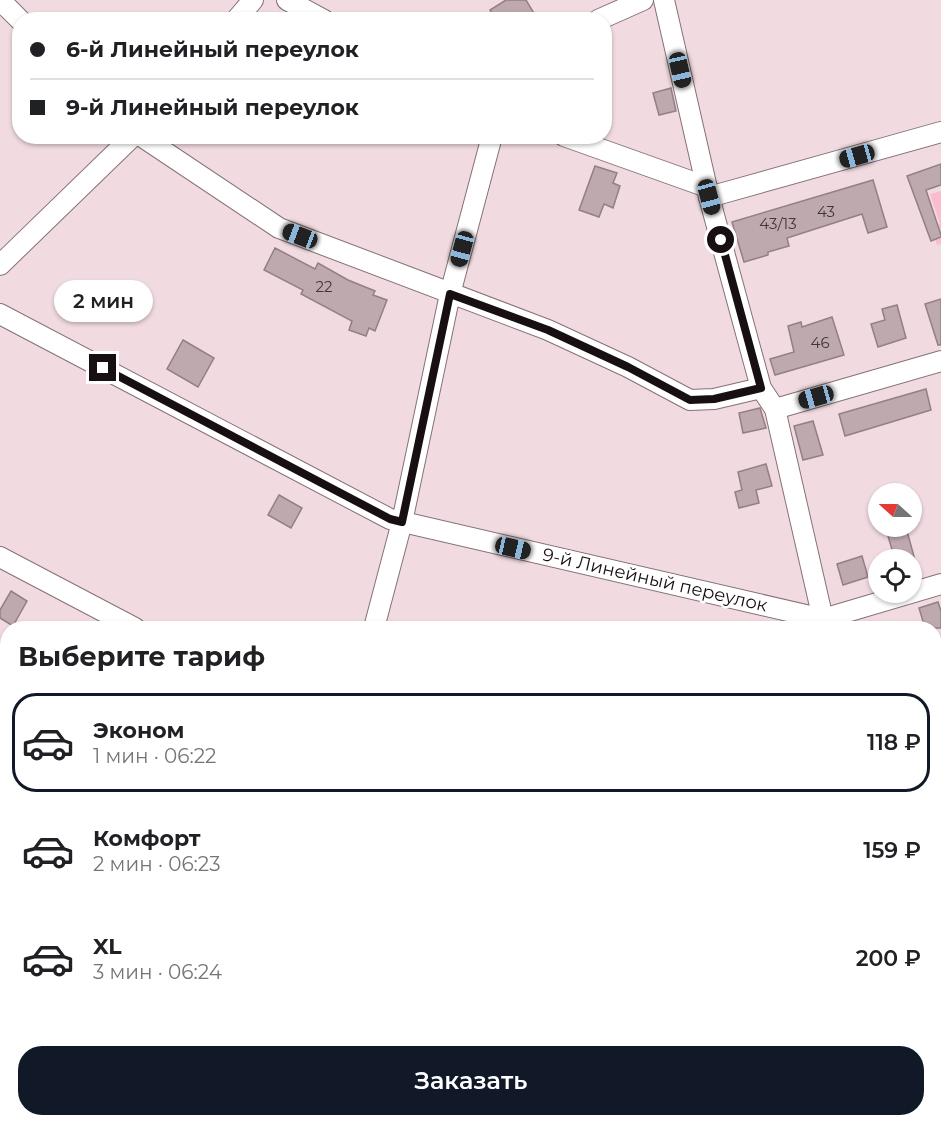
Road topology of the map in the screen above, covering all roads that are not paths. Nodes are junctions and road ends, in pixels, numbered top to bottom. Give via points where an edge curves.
1 (0, 0) edge
2 (253, 0) edge
3 (287, 0) edge
4 (643, 0) edge
5 (664, 0) edge
6 (12, 12) edge
7 (243, 12) edge
8 (309, 12) edge
9 (612, 14) edge
10 (941, 132) edge
11 (125, 144) edge
12 (153, 144) edge
13 (490, 144) edge
14 (585, 144) edge
15 (708, 192) junction
16 (0, 265) edge
17 (450, 294) junction
18 (0, 314) edge
19 (941, 361) edge
20 (761, 388) junction
21 (775, 409) junction
22 (402, 522) junction
23 (0, 557) edge
24 (941, 584) edge
25 (122, 621) edge
26 (376, 621) edge
27 (812, 621) edge
28 (823, 621) edge
29 (833, 621) edge

1 - 6 street
2 - 7 street
3 - 8 street
4 - 9 street
5 - 15 street
10 - 15 street
11 - 16 street
12 - 17 street via 279,228
13 - 17 street
14 - 15 street
15 - 20 street
17 - 20 street via 548,330 690,400 714,399
17 - 22 street
18 - 22 street, 9-й Линейный переулок
19 - 21 street
20 - 21 street
21 - 28 street
22 - 26 street
22 - 27 street, 9-й Линейный переулок
23 - 25 street
24 - 29 street

